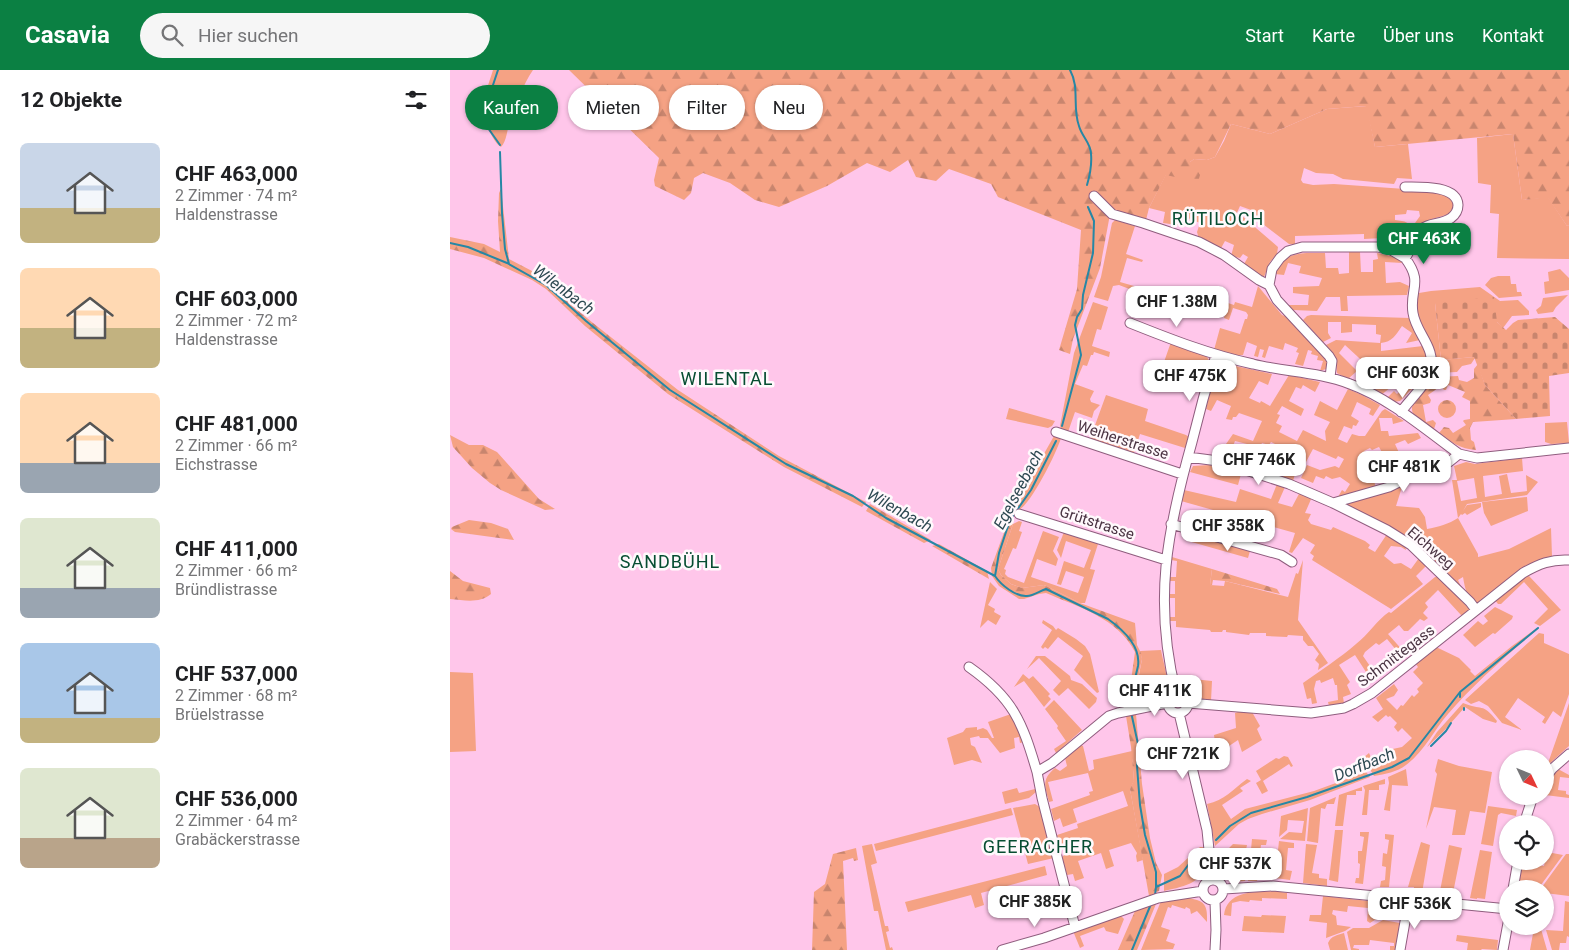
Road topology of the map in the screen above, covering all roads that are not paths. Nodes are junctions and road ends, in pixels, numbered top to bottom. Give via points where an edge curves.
1 (1405, 187) dead end
2 (1094, 196) dead end
3 (1405, 258) junction
4 (1269, 285) junction
5 (1130, 323) dead end
6 (1216, 355) junction
7 (1330, 377) junction
8 (1401, 412) junction
9 (1056, 432) dead end
10 (1569, 448) edge
11 (1459, 454) junction
12 (1188, 457) junction
13 (1182, 474) junction
14 (1333, 502) junction
15 (1019, 514) dead end
16 (1171, 524) junction
17 (1166, 560) junction
18 (1569, 560) edge
19 (1292, 562) dead end
20 (1476, 610) junction
21 (969, 666) dead end
22 (1176, 693) junction
23 (1168, 703) junction
24 (1188, 703) junction
25 (1179, 712) junction
26 (1569, 754) edge
27 (1554, 767) edge
28 (1038, 772) junction
29 (1212, 880) junction
30 (1224, 890) junction
31 (1203, 891) junction
32 (1409, 899) junction
33 (1215, 900) junction
34 (1499, 908) edge
35 (1075, 927) junction
36 (1505, 935) edge
37 (1002, 950) edge
38 (1214, 950) edge
39 (1400, 950) edge
40 (1502, 950) edge

1 - 3 street via 1448,190 1458,204 1456,213 1450,218 1420,231
2 - 4 street via 1112,214 1199,242
3 - 4 street via 1391,250 1378,248 1302,247 1288,251 1280,258 1272,269
3 - 8 street via 1414,271 1413,314 1432,357 1424,383
4 - 7 street via 1277,300 1330,356
5 - 6 street
6 - 7 street
6 - 12 street
7 - 8 street via 1352,384
8 - 11 street
9 - 13 street, Weiherstrasse
10 - 11 street via 1477,458
11 - 14 street via 1449,462 1426,468 1389,487
12 - 13 street
12 - 14 street, Eichweg via 1246,469
13 - 16 street
14 - 20 street, Eichweg via 1411,545
15 - 17 street, Grütstrasse
16 - 17 street
16 - 19 street via 1281,555
17 - 22 street via 1164,623
18 - 20 street, Schmittegass via 1541,563
20 - 24 street, Schmittegass via 1385,684 1344,708 1311,713
21 - 28 street via 1010,704 1029,741
22 - 23 street via 1170,695
22 - 24 street via 1184,695
23 - 25 street via 1171,710
23 - 28 street via 1109,716
24 - 25 street
25 - 29 street via 1209,842
26 - 27 street
28 - 35 street
29 - 30 street via 1219,882
29 - 31 street
30 - 32 street via 1273,886
30 - 33 street
31 - 33 street via 1208,899
31 - 35 street via 1150,900
32 - 34 street
32 - 39 street
33 - 38 street
35 - 37 street
36 - 40 street

